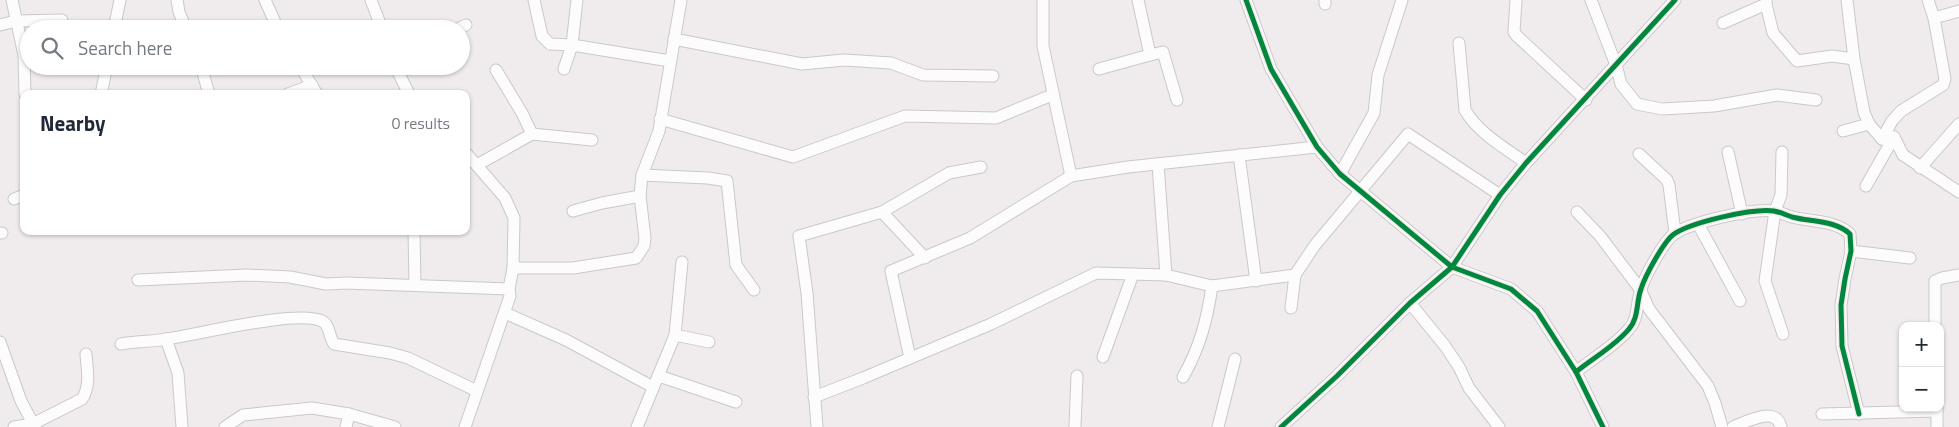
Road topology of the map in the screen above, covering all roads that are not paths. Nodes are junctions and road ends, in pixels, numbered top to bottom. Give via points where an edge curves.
1 (12, 0) edge
2 (120, 0) edge
3 (177, 0) edge
4 (266, 0) edge
5 (371, 0) edge
6 (534, 0) edge
7 (577, 0) edge
8 (681, 0) edge
9 (1043, 0) edge
10 (1138, 0) edge
11 (1246, 0) edge
12 (1402, 0) edge
13 (1516, 0) edge
14 (1591, 0) edge
15 (1675, 0) edge
16 (1847, 0) edge
17 (1928, 0) edge
18 (1766, 2) edge
19 (1959, 11) edge
20 (1934, 18) junction
21 (116, 20) edge
22 (182, 20) edge
23 (274, 20) edge
24 (379, 20) edge
25 (16, 21) junction
26 (20, 21) edge
27 (1723, 23) dead end
28 (0, 25) edge
29 (20, 38) edge
30 (674, 39) junction
31 (1459, 43) dead end
32 (572, 45) junction
33 (1150, 55) junction
34 (1854, 59) junction
35 (670, 61) junction
36 (1616, 65) junction
37 (564, 69) dead end
38 (1099, 69) dead end
39 (496, 70) dead end
40 (25, 75) edge
41 (105, 75) edge
42 (204, 75) edge
43 (305, 75) edge
44 (400, 75) edge
45 (993, 76) dead end
46 (314, 89) edge
47 (25, 90) edge
48 (102, 90) edge
49 (208, 90) edge
50 (407, 90) edge
51 (1052, 95) junction
52 (1177, 100) dead end
53 (1586, 100) junction
54 (1816, 100) dead end
55 (660, 119) junction
56 (1869, 124) junction
57 (1959, 124) edge
58 (1843, 131) dead end
59 (532, 134) junction
60 (1894, 137) junction
61 (1882, 139) junction
62 (592, 140) dead end
63 (1317, 147) junction
64 (1728, 152) dead end
65 (1782, 152) dead end
66 (1639, 154) dead end
67 (1239, 155) junction
68 (470, 157) edge
69 (1158, 164) junction
70 (1526, 164) junction
71 (477, 165) junction
72 (981, 167) dead end
73 (1920, 168) junction
74 (1340, 174) junction
75 (642, 175) junction
76 (1071, 176) junction
77 (1866, 186) dead end
78 (1359, 192) junction
79 (1959, 192) edge
80 (1500, 195) junction
81 (640, 196) junction
82 (573, 211) dead end
83 (1775, 211) junction
84 (882, 212) junction
85 (1577, 212) dead end
86 (1742, 214) junction
87 (1698, 224) junction
88 (1675, 233) junction
89 (414, 235) edge
90 (1851, 251) junction
91 (924, 258) junction
92 (1910, 258) dead end
93 (682, 262) dead end
94 (513, 268) junction
95 (1452, 268) junction
96 (1133, 274) junction
97 (1166, 275) junction
98 (1295, 275) junction
99 (1959, 275) edge
100 (138, 280) dead end
101 (1256, 281) junction
102 (416, 285) junction
103 (1212, 286) junction
104 (509, 289) junction
105 (1640, 289) junction
106 (754, 290) dead end
107 (1740, 301) dead end
108 (1410, 303) junction
109 (1291, 308) dead end
110 (505, 313) junction
111 (1935, 322) edge
112 (1783, 334) dead end
113 (675, 335) junction
114 (166, 339) junction
115 (0, 342) edge
116 (709, 342) dead end
117 (121, 344) dead end
118 (86, 354) dead end
119 (1103, 357) dead end
120 (910, 358) junction
121 (1235, 359) dead end
122 (1576, 372) junction
123 (659, 376) junction
124 (1077, 376) dead end
125 (1183, 376) dead end
126 (654, 387) junction
127 (477, 391) junction
128 (814, 397) junction
129 (736, 402) dead end
130 (1899, 411) edge
131 (1937, 412) edge
132 (349, 414) junction
133 (1822, 414) dead end
134 (1859, 414) junction
135 (34, 426) edge
136 (14, 427) edge
137 (182, 427) edge
138 (225, 427) edge
139 (346, 427) edge
140 (395, 427) edge
141 (464, 427) edge
142 (637, 427) edge
143 (817, 427) edge
144 (1074, 427) edge
145 (1218, 427) edge
146 (1281, 427) edge
147 (1498, 427) edge
148 (1603, 427) edge
149 (1722, 427) edge
150 (1734, 427) edge
151 (1781, 427) edge
152 (1937, 427) edge

1 - 25 street
2 - 21 street
3 - 22 street
4 - 23 street
5 - 24 street
6 - 32 street via 542,36 550,44
7 - 32 street
8 - 30 street
9 - 51 street via 1043,46
10 - 33 street
11 - 63 street via 1270,70
12 - 74 street via 1378,75 1374,113
13 - 53 street via 1514,32
14 - 36 street
15 - 36 street
16 - 34 street
17 - 20 street
18 - 27 street
18 - 34 street via 1773,32 1797,61 1832,56
19 - 20 street
20 - 61 street via 1944,86 1901,111
25 - 26 street
25 - 28 street
25 - 29 street
30 - 35 street
30 - 45 street via 802,64 844,60 891,63 923,75
31 - 70 street via 1465,110 1495,141
32 - 35 street
32 - 37 street
33 - 38 street
33 - 52 street via 1163,52
34 - 56 street
35 - 55 street
36 - 53 street
36 - 54 street via 1621,84 1638,104 1662,109 1714,106 1777,95
39 - 59 street
40 - 47 street
41 - 48 street
42 - 49 street
43 - 46 street
44 - 50 street
51 - 55 street via 996,118 905,116 793,157
51 - 76 street
53 - 70 street
55 - 75 street
56 - 58 street
56 - 61 street
57 - 73 street
59 - 62 street
59 - 71 street
60 - 61 street
60 - 73 street via 1902,155
60 - 77 street
63 - 67 street
63 - 74 street
64 - 86 street
65 - 83 street via 1781,195
66 - 88 street via 1667,180
67 - 69 street
67 - 101 street
68 - 71 street
69 - 76 street
69 - 97 street
70 - 80 street
71 - 94 street via 511,209 514,218
72 - 84 street via 949,173
73 - 79 street
74 - 78 street
75 - 81 street
75 - 106 street via 727,181 736,265
76 - 91 street via 970,238
78 - 80 street via 1408,134
78 - 95 street
78 - 98 street
80 - 95 street
81 - 82 street
81 - 94 street via 645,238 636,258 573,268
83 - 86 street
83 - 90 street via 1846,230 1850,234
83 - 112 street via 1765,281
84 - 91 street
84 - 128 street via 799,236 807,293
85 - 105 street via 1600,236
86 - 87 street
87 - 88 street
87 - 107 street
88 - 105 street
89 - 102 street
90 - 92 street
90 - 134 street via 1842,296 1842,346
91 - 120 street via 891,271
93 - 113 street
94 - 104 street
95 - 108 street
95 - 122 street via 1511,289 1525,299 1537,311
96 - 97 street
96 - 119 street
96 - 120 street via 1096,273 991,324
97 - 103 street
98 - 101 street
98 - 109 street
99 - 111 street via 1935,281
100 - 102 street via 247,275 326,284
101 - 103 street
102 - 104 street
103 - 125 street via 1208,314 1195,356
104 - 110 street
105 - 122 street via 1636,315 1629,329
105 - 149 street via 1649,309 1711,392
108 - 146 street via 1338,376
108 - 147 street via 1445,346 1469,388
110 - 126 street via 566,340
110 - 127 street
113 - 116 street
113 - 123 street
114 - 117 street
114 - 127 street via 282,319 314,319 328,327 334,344 408,358
114 - 137 street via 178,373
115 - 135 street via 21,401
118 - 135 street via 88,384 82,399
120 - 128 street
121 - 145 street
122 - 148 street
123 - 126 street
123 - 129 street
124 - 144 street
126 - 142 street
127 - 141 street
128 - 143 street
130 - 134 street
131 - 152 street
132 - 138 street via 312,408 261,413 243,415
132 - 139 street
132 - 140 street
133 - 134 street
135 - 136 street
150 - 151 street via 1766,415 1777,419

